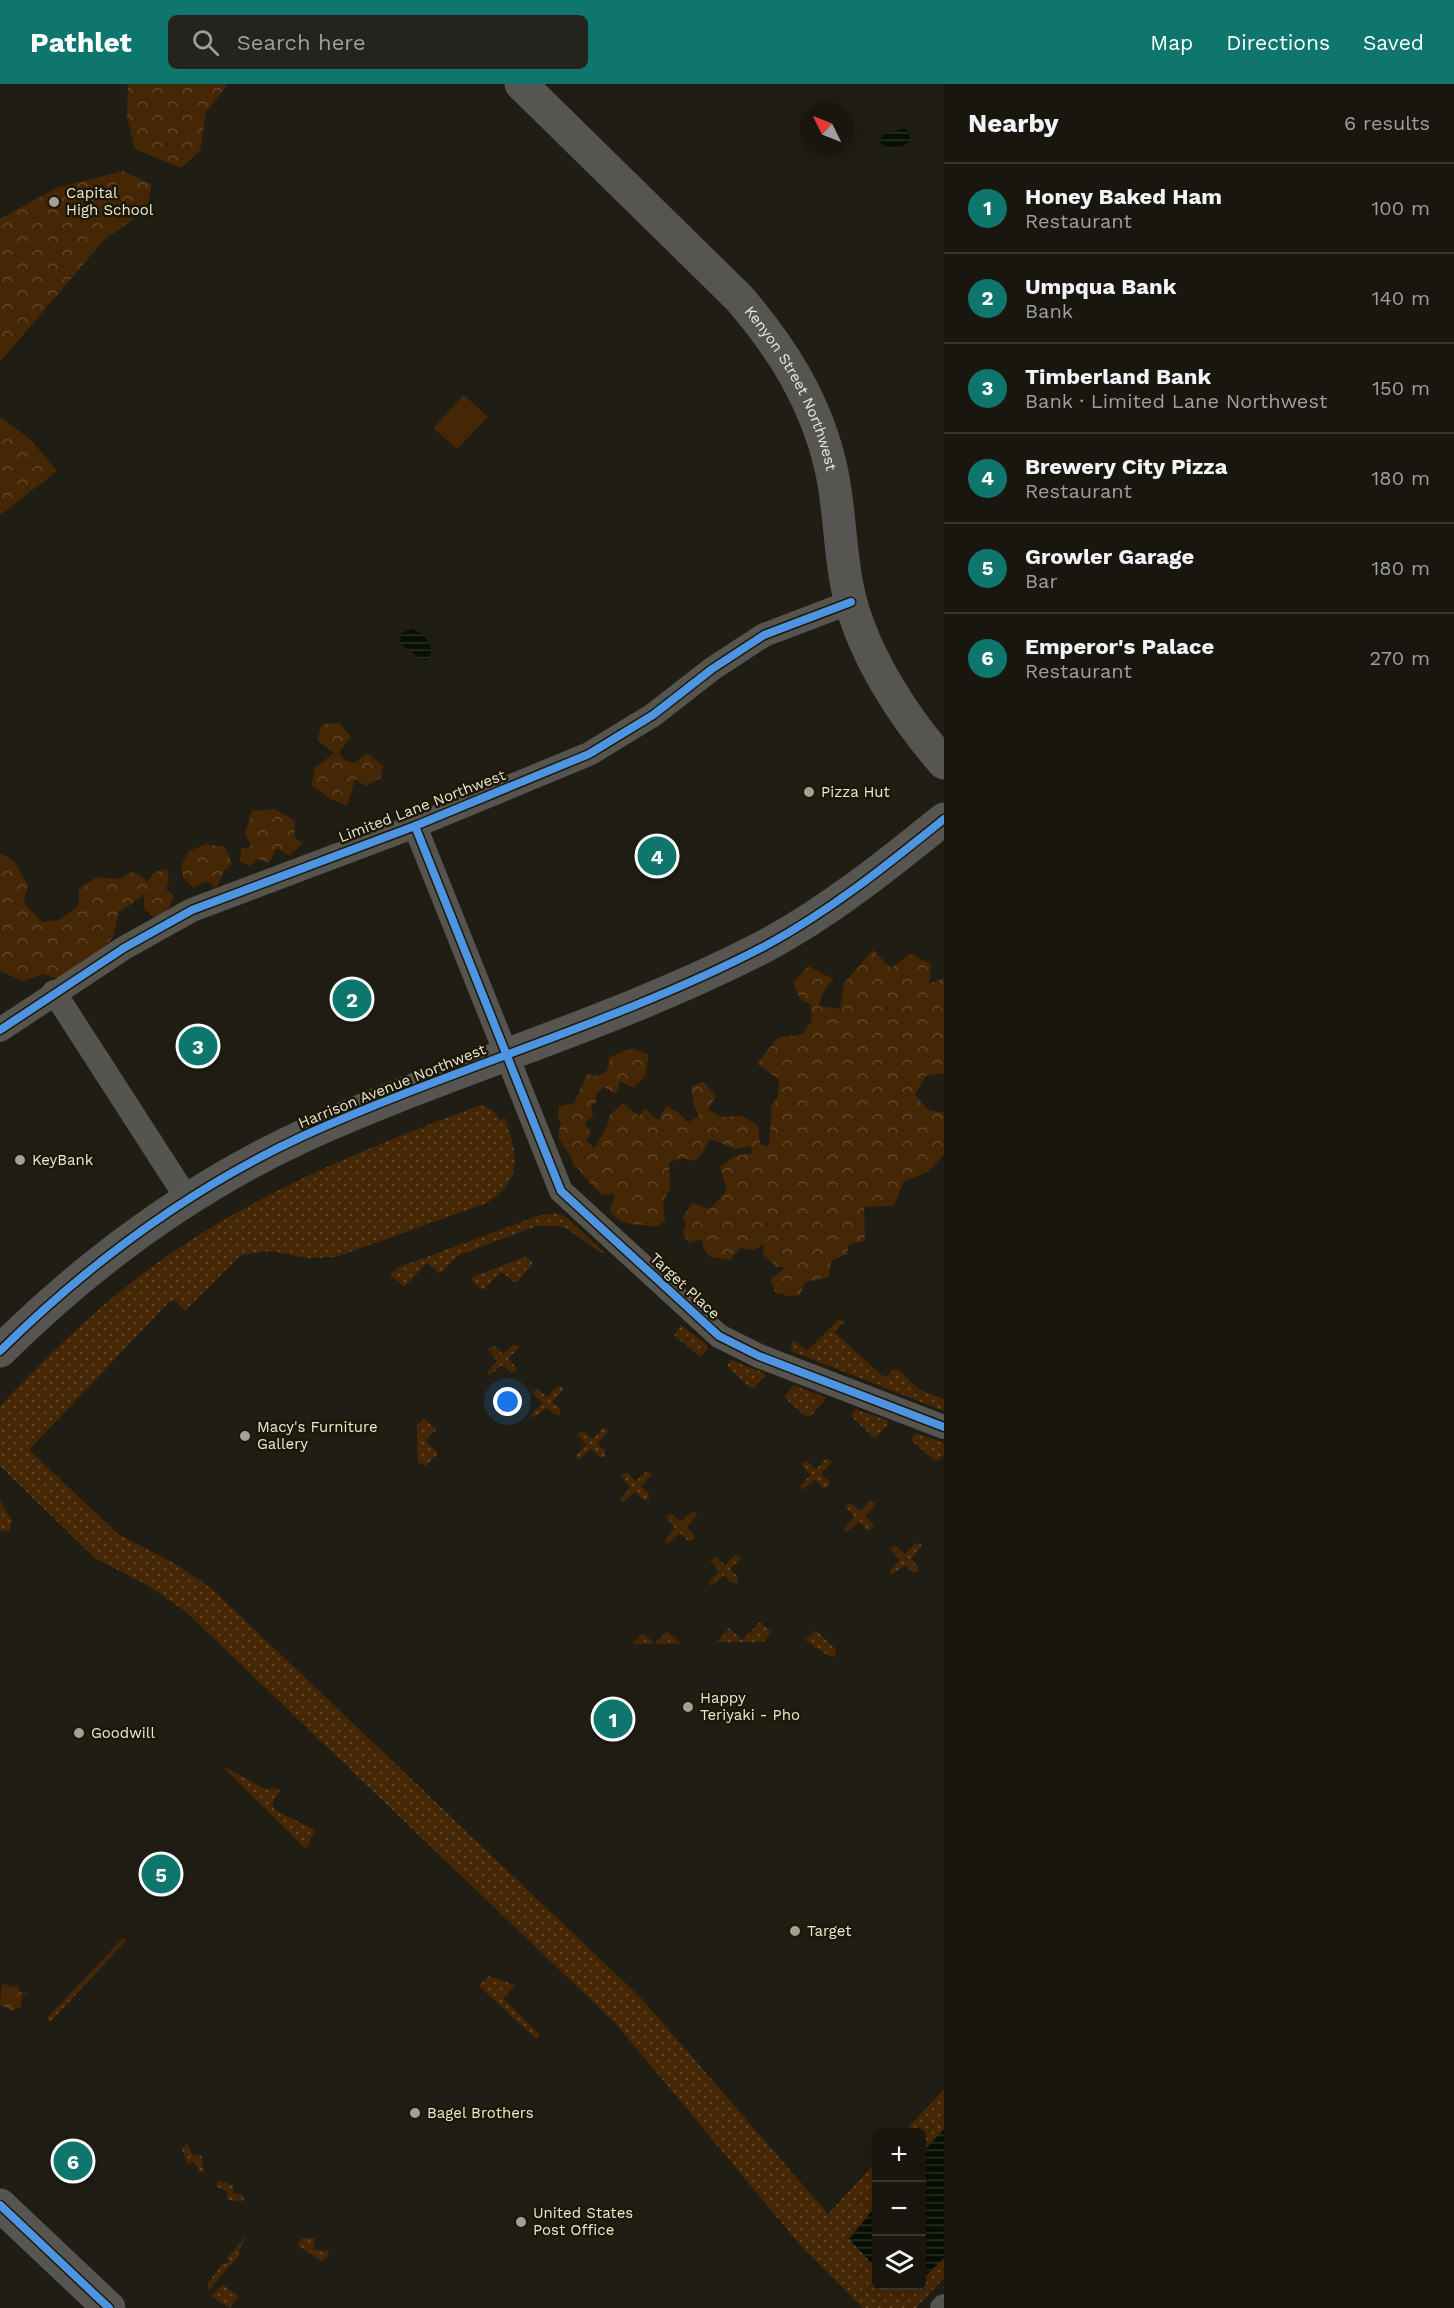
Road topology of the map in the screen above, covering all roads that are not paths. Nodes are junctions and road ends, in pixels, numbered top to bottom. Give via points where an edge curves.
1 (521, 84) edge
2 (851, 602) junction
3 (944, 763) edge
4 (944, 819) edge
5 (415, 826) junction
6 (54, 992) junction
7 (0, 1030) edge
8 (506, 1055) junction
9 (188, 1200) junction
10 (0, 1351) edge
11 (944, 1426) edge
12 (0, 2205) edge
13 (109, 2308) edge

1 - 2 main road, Kenyon Street Northwest via 739,298 768,331 794,371 813,409 831,468
2 - 3 main road, Kenyon Street Northwest via 888,684
2 - 5 street, Limited Lane Northwest via 764,635 653,715 589,754
4 - 8 main road, Harrison Avenue Northwest via 840,900 768,944 668,993
5 - 6 street, Limited Lane Northwest via 192,910
5 - 8 street, Target Place
6 - 7 street, Limited Lane Northwest
6 - 9 street
8 - 9 main road, Harrison Avenue Northwest via 302,1137
8 - 11 street, Target Place via 561,1191 719,1336 759,1356
9 - 10 main road, Harrison Avenue Northwest via 93,1268
12 - 13 main road

